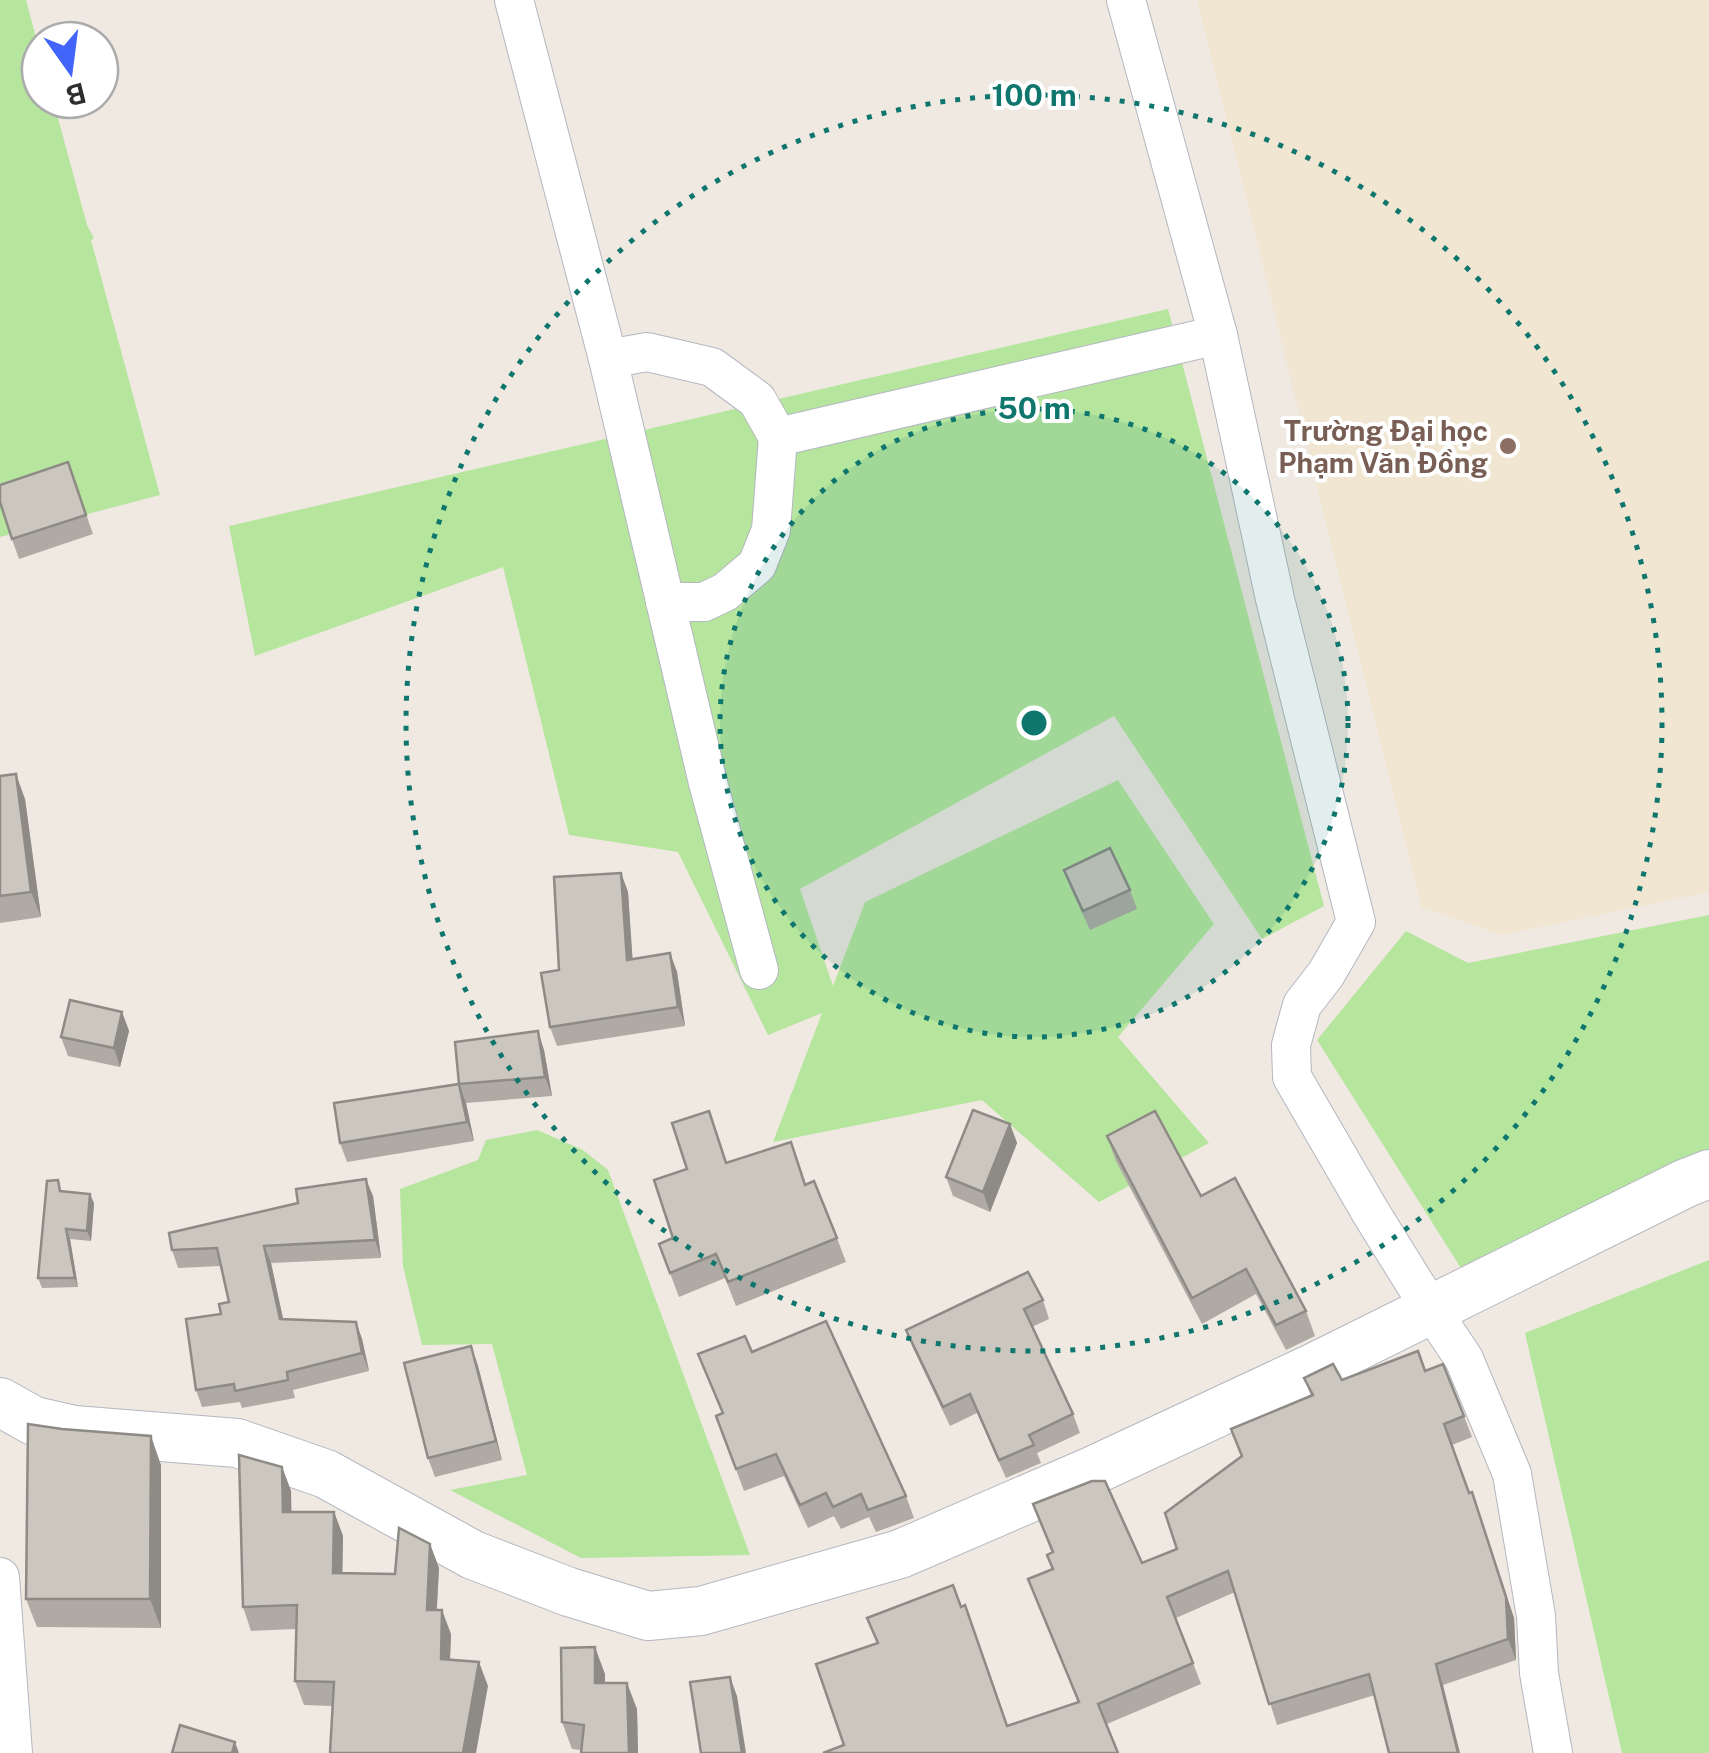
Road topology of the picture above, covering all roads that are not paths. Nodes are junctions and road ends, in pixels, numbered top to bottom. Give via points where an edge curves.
1 (514, 0) edge
2 (1126, 0) edge
3 (1218, 335) junction
4 (608, 359) junction
5 (778, 437) junction
6 (665, 602) junction
7 (759, 970) dead end
8 (1709, 1174) edge
9 (1430, 1308) junction
10 (0, 1402) edge
11 (0, 1577) edge
12 (13, 1753) edge
13 (1553, 1753) edge

1 - 4 street
2 - 3 street
3 - 5 street
3 - 9 street via 1356,922 1302,1006 1291,1046 1292,1076
4 - 5 street via 648,352 712,367 757,400
4 - 6 street
5 - 6 street via 771,530 757,565 704,602
6 - 7 street
8 - 9 street
9 - 10 street via 1109,1463 900,1554 701,1611 648,1616 473,1556 326,1474 236,1443 74,1430 34,1421
9 - 13 street via 1464,1358 1512,1474
11 - 12 street

